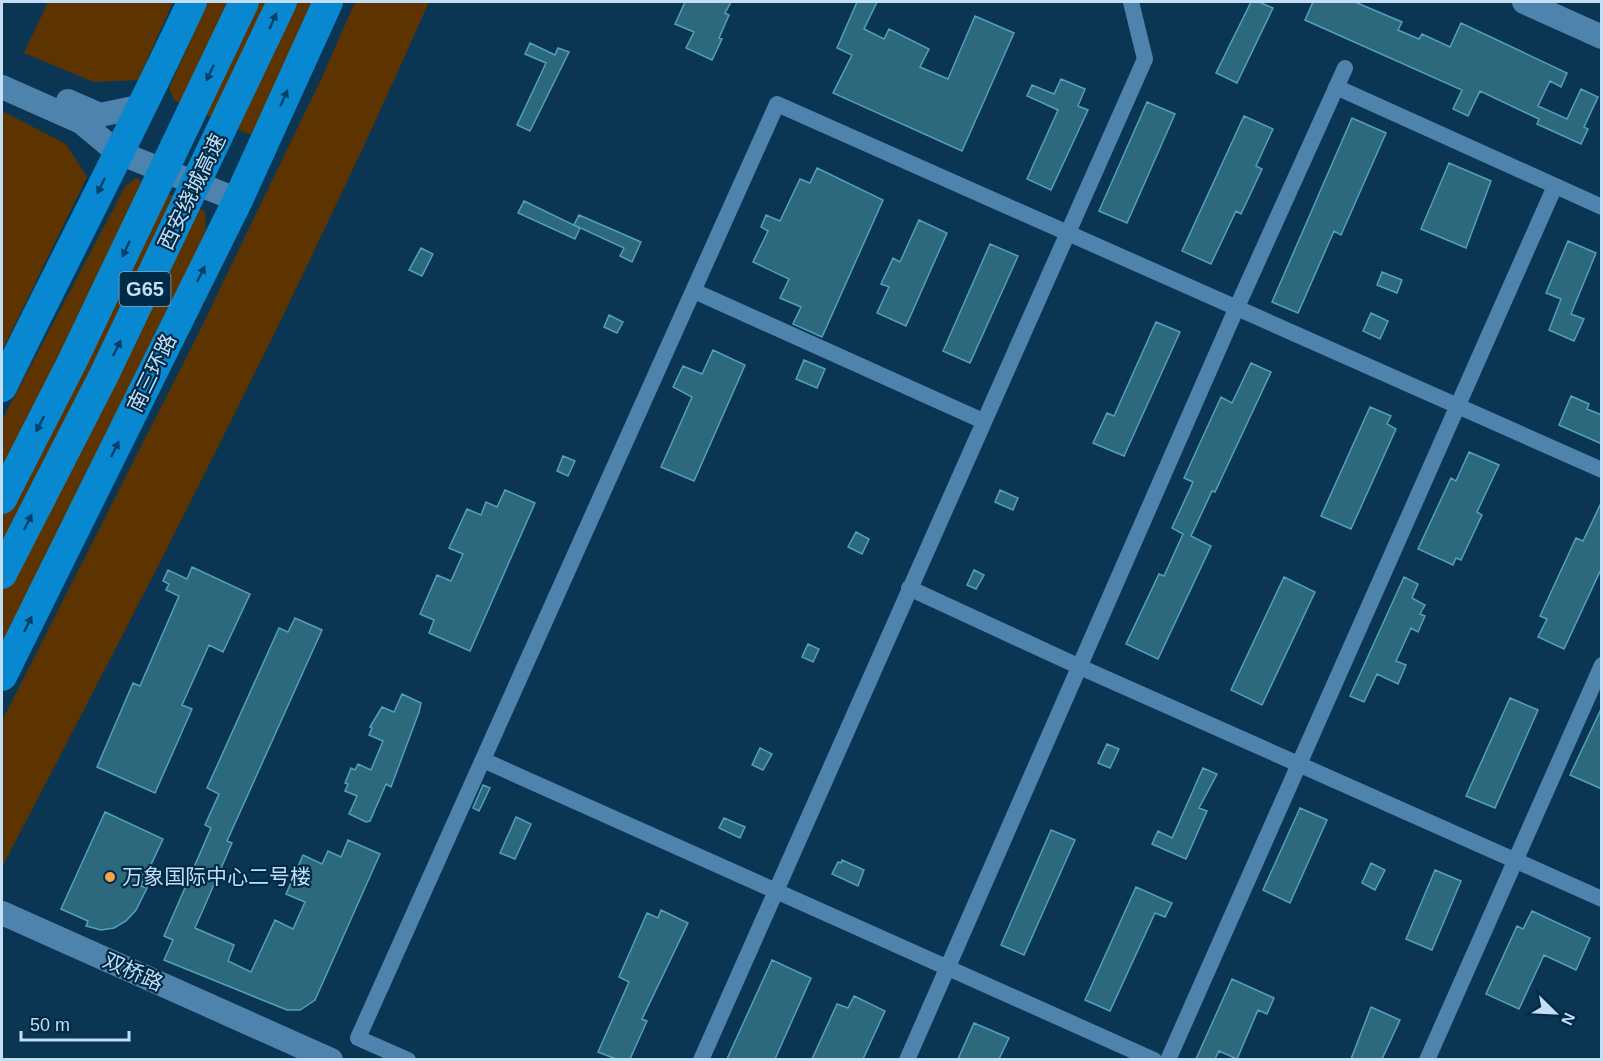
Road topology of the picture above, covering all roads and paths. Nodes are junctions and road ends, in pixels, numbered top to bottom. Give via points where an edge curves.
1 (192, 2) edge
2 (244, 2) edge
3 (282, 2) edge
4 (328, 2) edge
5 (1131, 2) edge
6 (1524, 2) edge
7 (1602, 37) edge
8 (1345, 68) dead end
9 (2, 71) edge
10 (2, 87) edge
11 (1336, 87) junction
12 (143, 106) junction
13 (117, 152) junction
14 (1556, 186) junction
15 (238, 200) junction
16 (1602, 207) edge
17 (1067, 231) junction
18 (694, 291) junction
19 (1237, 308) junction
20 (2, 387) edge
21 (1457, 406) junction
22 (983, 421) junction
23 (1602, 470) edge
24 (2, 499) edge
25 (2, 574) edge
26 (909, 588) junction
27 (1602, 665) edge
28 (1080, 667) junction
29 (2, 676) edge
30 (483, 760) junction
31 (1299, 764) junction
32 (1515, 861) junction
33 (777, 891) junction
34 (1602, 899) edge
35 (2, 913) edge
36 (947, 968) junction
37 (331, 1059) edge
38 (408, 1059) edge
39 (701, 1059) edge
40 (907, 1059) edge
41 (1154, 1059) edge
42 (1168, 1059) edge
43 (1427, 1059) edge

1 - 12 highway
2 -> 24 highway, 西安绕城高速 / G65
25 -> 3 highway, 西安绕城高速 / G65 via 109,364
15 -> 4 highway, 南三环路
5 - 17 street via 1145,59
6 - 7 street
8 - 11 street
9 - 12 street via 100,114
10 - 13 street via 81,122
11 - 14 street
11 - 19 street
12 - 13 highway
13 - 15 street
13 -> 20 highway
14 - 16 street
14 - 21 street
29 -> 15 highway, 南三环路
17 - 18 street via 777,104
17 - 19 street
17 - 22 street
18 - 22 street
18 - 30 street
19 - 21 street
19 - 28 street
21 - 23 street
21 - 31 street
22 - 26 street
26 - 28 street
26 - 33 street
27 - 32 street
28 - 31 street
28 - 36 street
30 - 33 street
30 - 38 street via 358,1038
31 - 32 street
31 - 42 street
32 - 34 street
32 - 43 street
33 - 36 street
33 - 39 street
35 - 37 street, 双桥路
36 - 40 street
36 - 41 street

